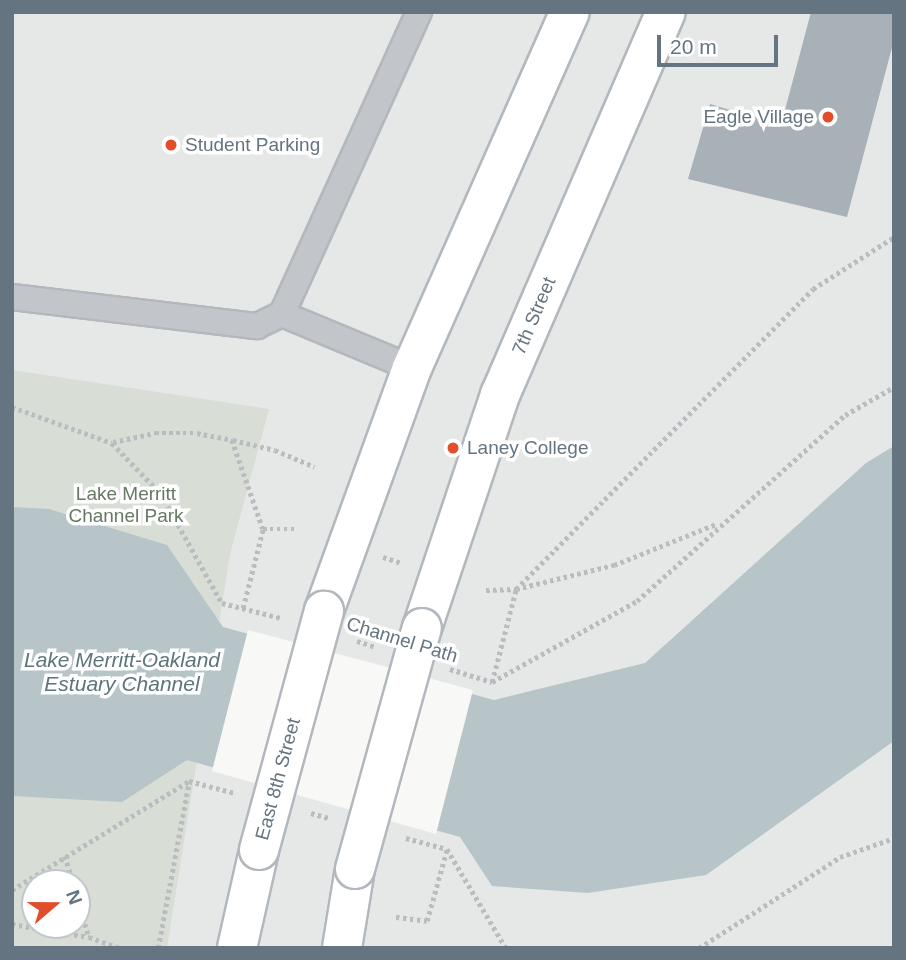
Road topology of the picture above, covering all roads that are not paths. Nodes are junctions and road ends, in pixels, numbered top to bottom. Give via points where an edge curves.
1 (419, 12) edge
2 (570, 12) edge
3 (666, 12) edge
4 (12, 297) edge
5 (282, 314) junction
6 (412, 368) junction
7 (237, 948) edge
8 (342, 948) edge

1 - 5 lane
2 - 6 main road
3 - 8 main road, 7th Street, bridge via 500,395 422,628 355,869
4 - 5 lane via 257,326
5 - 6 lane
6 - 7 main road, East 8th Street, bridge via 308,616

